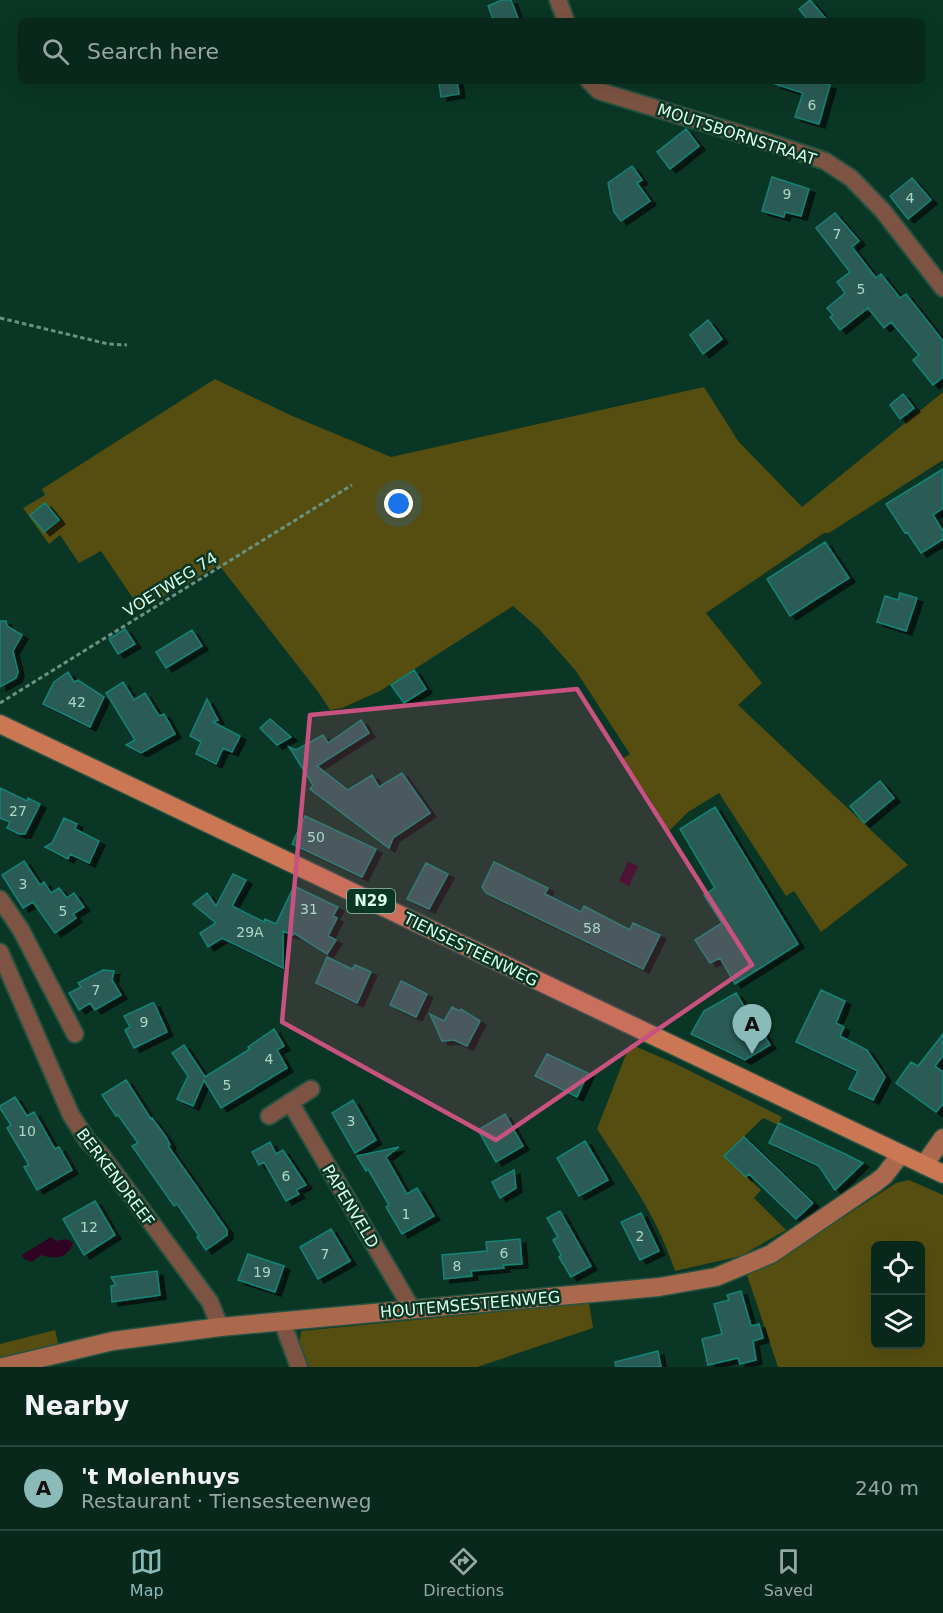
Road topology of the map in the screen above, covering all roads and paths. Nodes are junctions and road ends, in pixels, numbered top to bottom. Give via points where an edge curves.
1 (558, 0) edge
2 (565, 18) edge
3 (592, 84) edge
4 (943, 288) edge
5 (0, 318) edge
6 (127, 345) dead end
7 (352, 485) dead end
8 (0, 703) edge
9 (0, 724) edge
10 (0, 898) edge
11 (0, 952) edge
12 (75, 1034) dead end
13 (311, 1089) dead end
14 (290, 1102) junction
15 (270, 1116) dead end
16 (943, 1138) edge
17 (901, 1154) junction
18 (924, 1165) junction
19 (943, 1174) edge
20 (412, 1309) junction
21 (282, 1321) junction
22 (220, 1327) junction
23 (3, 1367) edge
24 (300, 1367) edge

1 - 2 street
3 - 4 street, MOUTSBORNSTRAAT via 599,91 825,161 851,178 883,211
5 - 6 path
7 - 8 path, VOETWEG 74
9 - 17 main road, TIENSESTEENWEG / N29
10 - 12 street
11 - 22 street, BERKENDREEF via 71,1115 210,1302
13 - 14 street
14 - 15 street
14 - 20 street, PAPENVELD
16 - 18 street
17 - 18 main road, TIENSESTEENWEG / N29
17 - 20 street, HOUTEMSESTEENWEG via 875,1183 771,1254 716,1277 659,1287
18 - 19 main road, TIENSESTEENWEG / N29
20 - 21 street, HOUTEMSESTEENWEG
21 - 22 street, HOUTEMSESTEENWEG
21 - 24 street
22 - 23 street, HOUTEMSESTEENWEG via 113,1341

